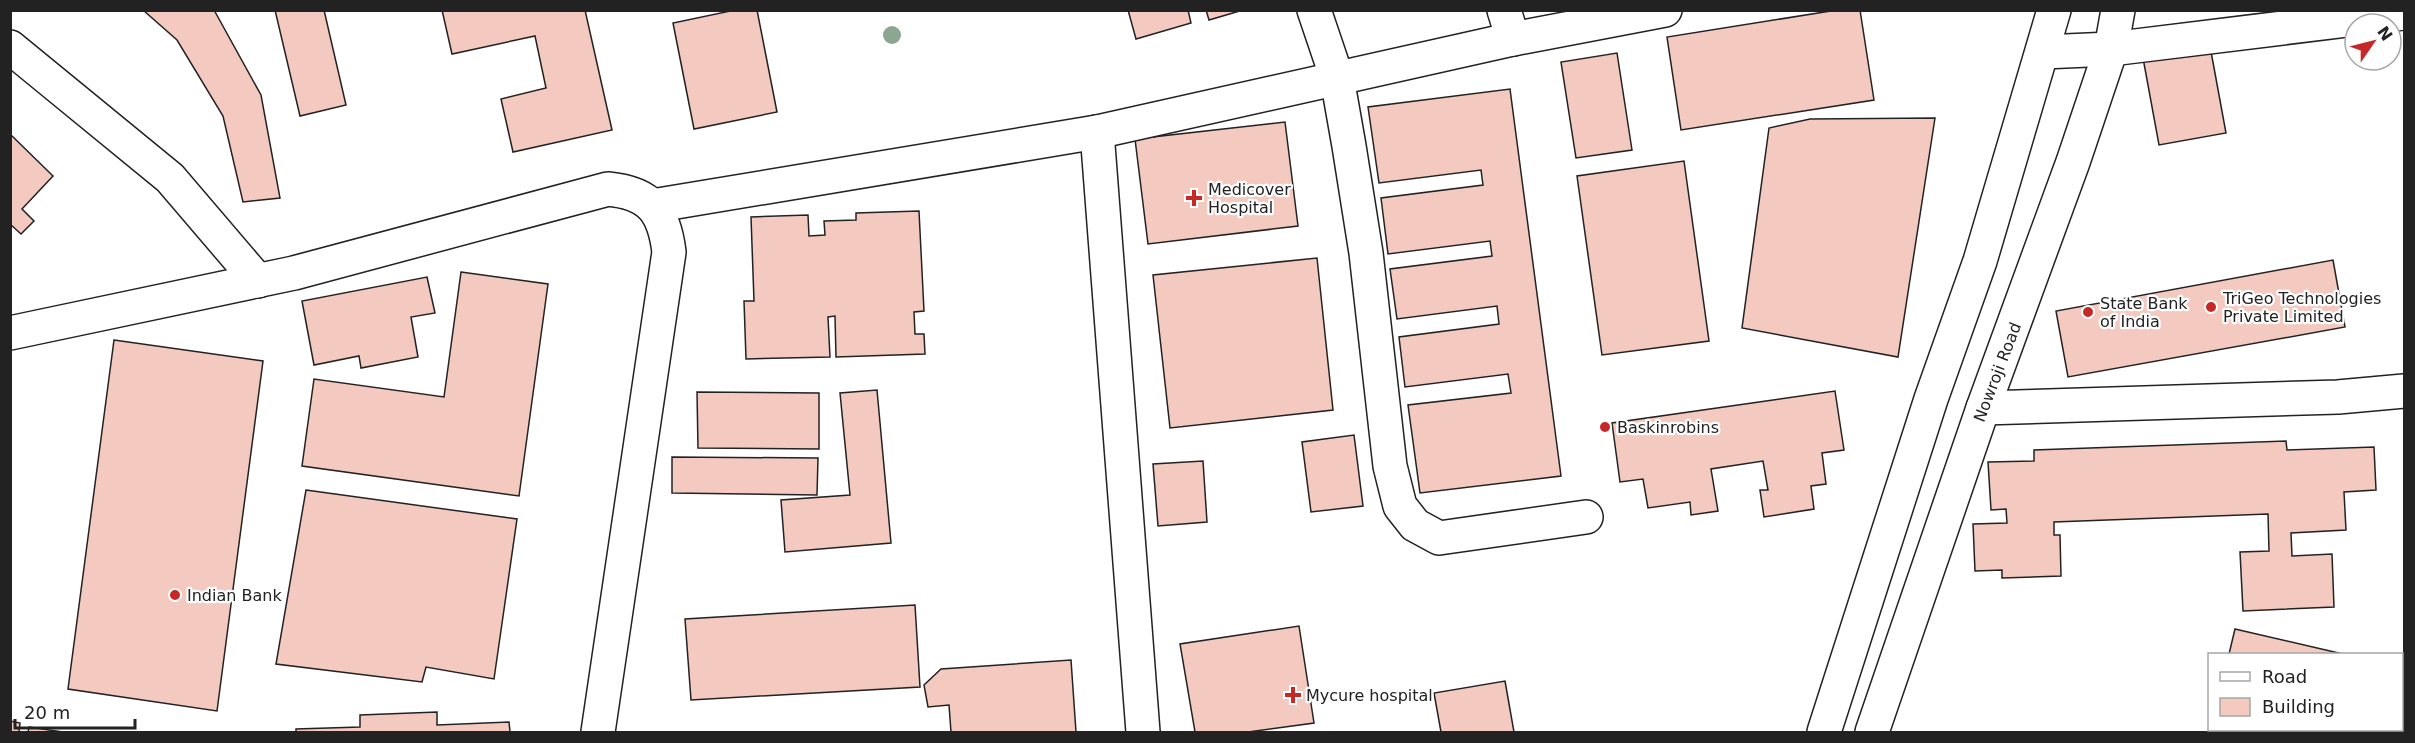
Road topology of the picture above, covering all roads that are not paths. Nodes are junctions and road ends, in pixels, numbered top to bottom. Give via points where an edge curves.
1 (1314, 10) edge
2 (1665, 10) edge
3 (2054, 10) edge
4 (2118, 10) edge
5 (2404, 12) edge
6 (1508, 25) edge
7 (10, 46) edge
8 (2111, 49) junction
9 (2043, 52) junction
10 (1336, 78) junction
11 (1097, 132) junction
12 (652, 206) junction
13 (258, 280) junction
14 (10, 333) edge
15 (2404, 392) edge
16 (1983, 408) junction
17 (1586, 517) dead end
18 (598, 732) edge
19 (1143, 732) edge
20 (1824, 732) edge
21 (1872, 732) edge

1 - 10 street
2 - 6 street
3 - 9 street
4 - 8 street, Nowroji Road
5 - 8 street
6 - 10 street
7 - 13 street via 170,178
8 - 9 street
8 - 16 street, Nowroji Road
9 - 20 street via 1980,261 1931,399
10 - 11 street
10 - 17 street via 1366,253 1390,466 1400,506 1415,525 1438,538
11 - 12 street
11 - 19 street
12 - 13 street via 629,191 608,189
12 - 18 street via 666,228 669,252
13 - 14 street
15 - 16 street
16 - 21 street, Nowroji Road

